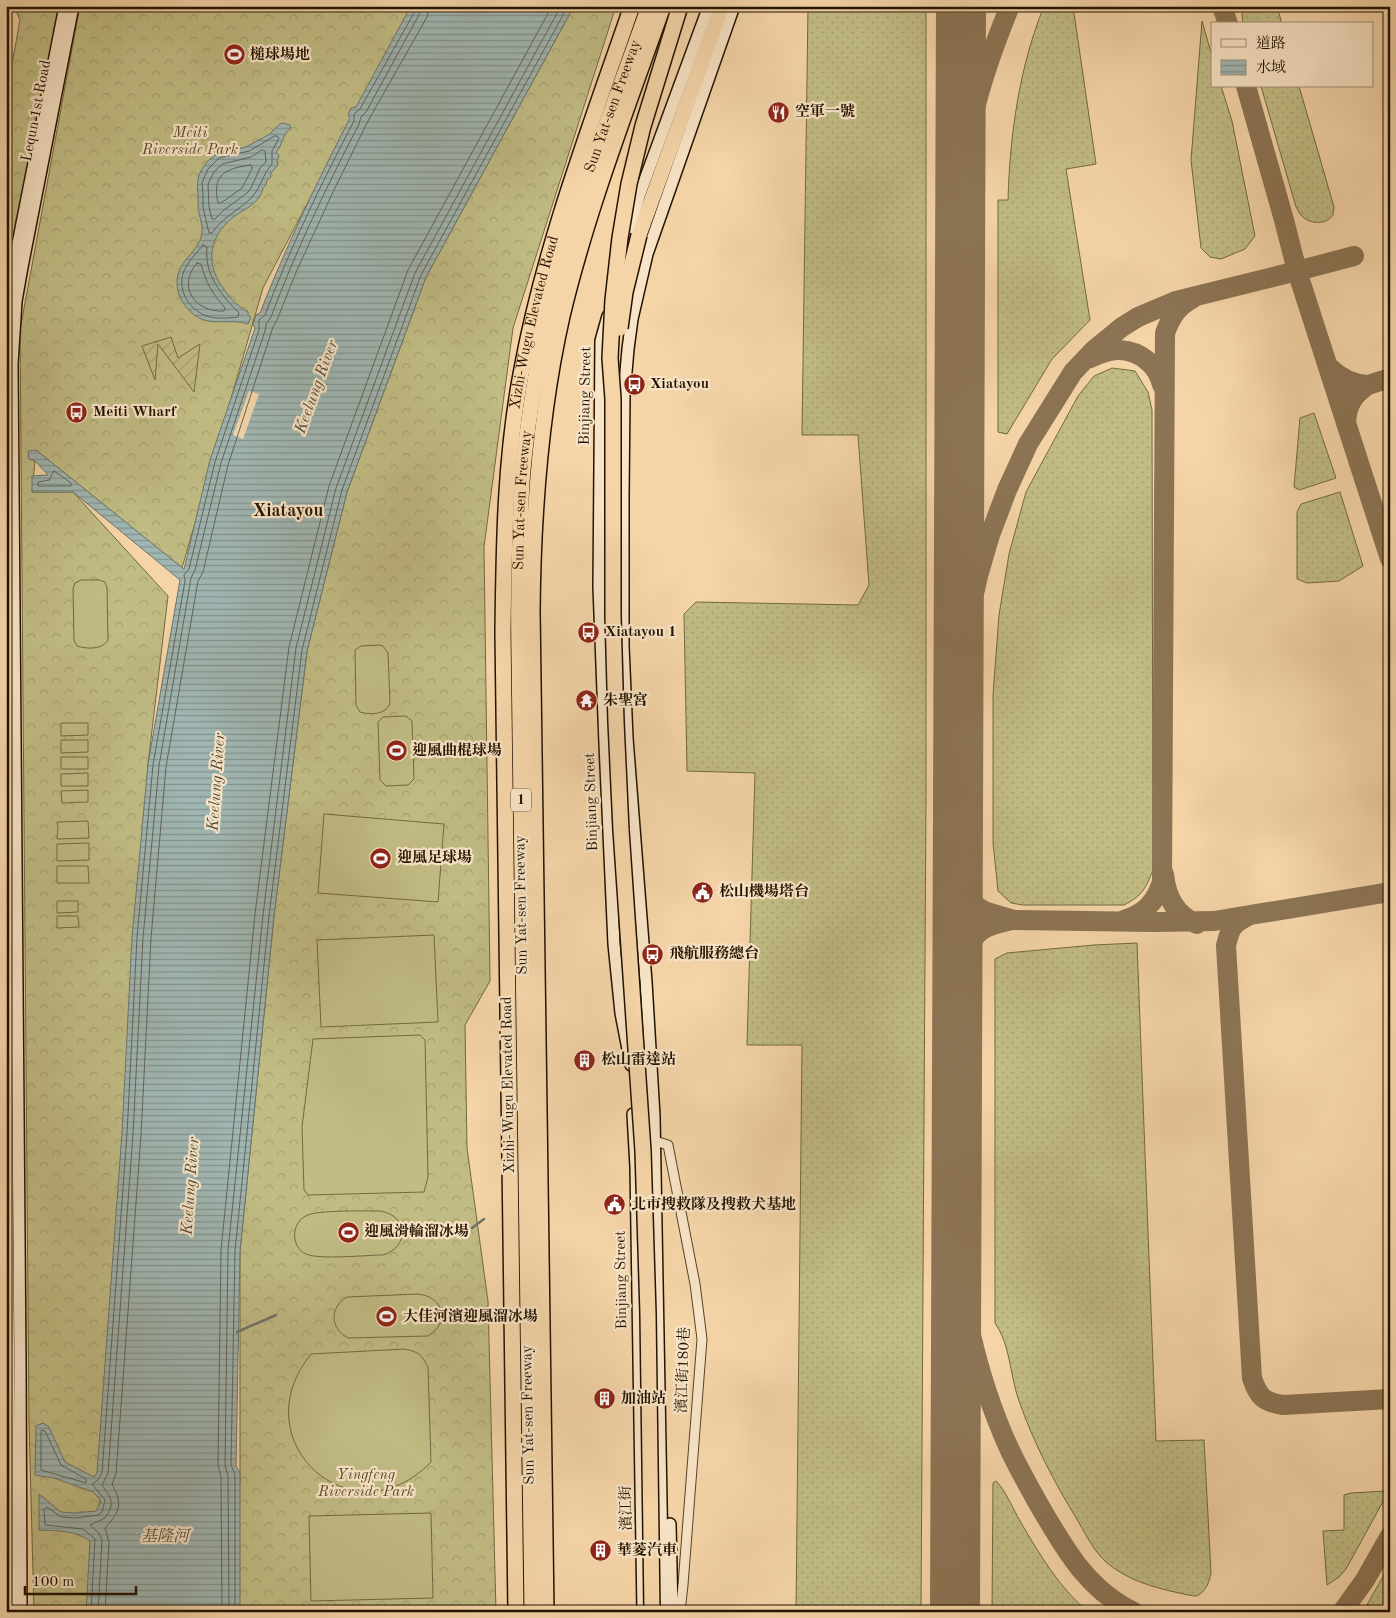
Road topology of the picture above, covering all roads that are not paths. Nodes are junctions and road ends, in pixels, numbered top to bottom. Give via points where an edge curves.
1 (65, 6) edge
2 (73, 6) edge
3 (632, 6) edge
4 (649, 6) edge
5 (663, 6) edge
6 (680, 6) edge
7 (709, 6) edge
8 (722, 6) edge
9 (734, 6) edge
10 (625, 248) junction
11 (647, 254) junction
12 (6, 320) edge
13 (613, 399) junction
14 (8, 449) edge
15 (6, 701) edge
16 (7, 952) edge
17 (646, 982) junction
18 (618, 984) junction
19 (6, 1039) edge
20 (18, 1061) junction
21 (6, 1082) edge
22 (655, 1141) junction
23 (7, 1201) edge
24 (20, 1363) junction
25 (639, 1403) junction
26 (12, 1420) edge
27 (660, 1454) junction
28 (12, 1612) edge
29 (21, 1612) edge
30 (27, 1612) edge
31 (516, 1612) edge
32 (532, 1612) edge
33 (546, 1612) edge
34 (638, 1612) edge
35 (643, 1612) edge
36 (652, 1612) edge
37 (663, 1612) edge
38 (672, 1612) edge
39 (680, 1612) edge

1 - 12 main road, Lequn 1st Road
2 - 14 main road, Lequn 1st Road via 16,300
3 - 31 highway, Xizhi-Wugu Elevated Road / 1, bridge via 556,230 536,302 515,416 504,526
4 - 32 highway, Sun Yat-sen Freeway / 1, bridge via 592,168 556,286 530,412 522,482 518,569
5 - 33 highway, Sun Yat-sen Freeway / 1, bridge via 579,252 562,316 538,464 532,610
6 - 13 highway, bridge via 643,126 629,184 613,300 610,348
7 - 10 main road, Binjiang Street via 639,196
8 - 13 highway, bridge via 639,235 625,292
9 - 11 main road
10 - 11 main road
10 - 18 main road, Binjiang Street via 601,340 600,426 600,596
11 - 17 main road via 628,349 622,496 627,738
13 - 36 highway, bridge via 616,722 643,1150
14 - 20 main road, Lequn 1st Road
15 - 16 main road
16 - 19 main road
17 - 18 main road
17 - 22 main road
18 - 25 main road, Binjiang Street via 632,1082
19 - 20 main road
19 - 21 main road
20 - 24 main road, Lequn 1st Road
21 - 23 main road
22 - 27 main road
22 - 39 street, 濱江街180巷 via 668,1145 695,1284 702,1339
23 - 26 main road
24 - 26 main road
24 - 30 main road via 24,1388
25 - 34 main road, Binjiang Street via 636,1431
25 - 35 main road, 濱江街
26 - 28 main road
26 - 29 main road
27 - 37 main road
27 - 38 main road via 669,1481

